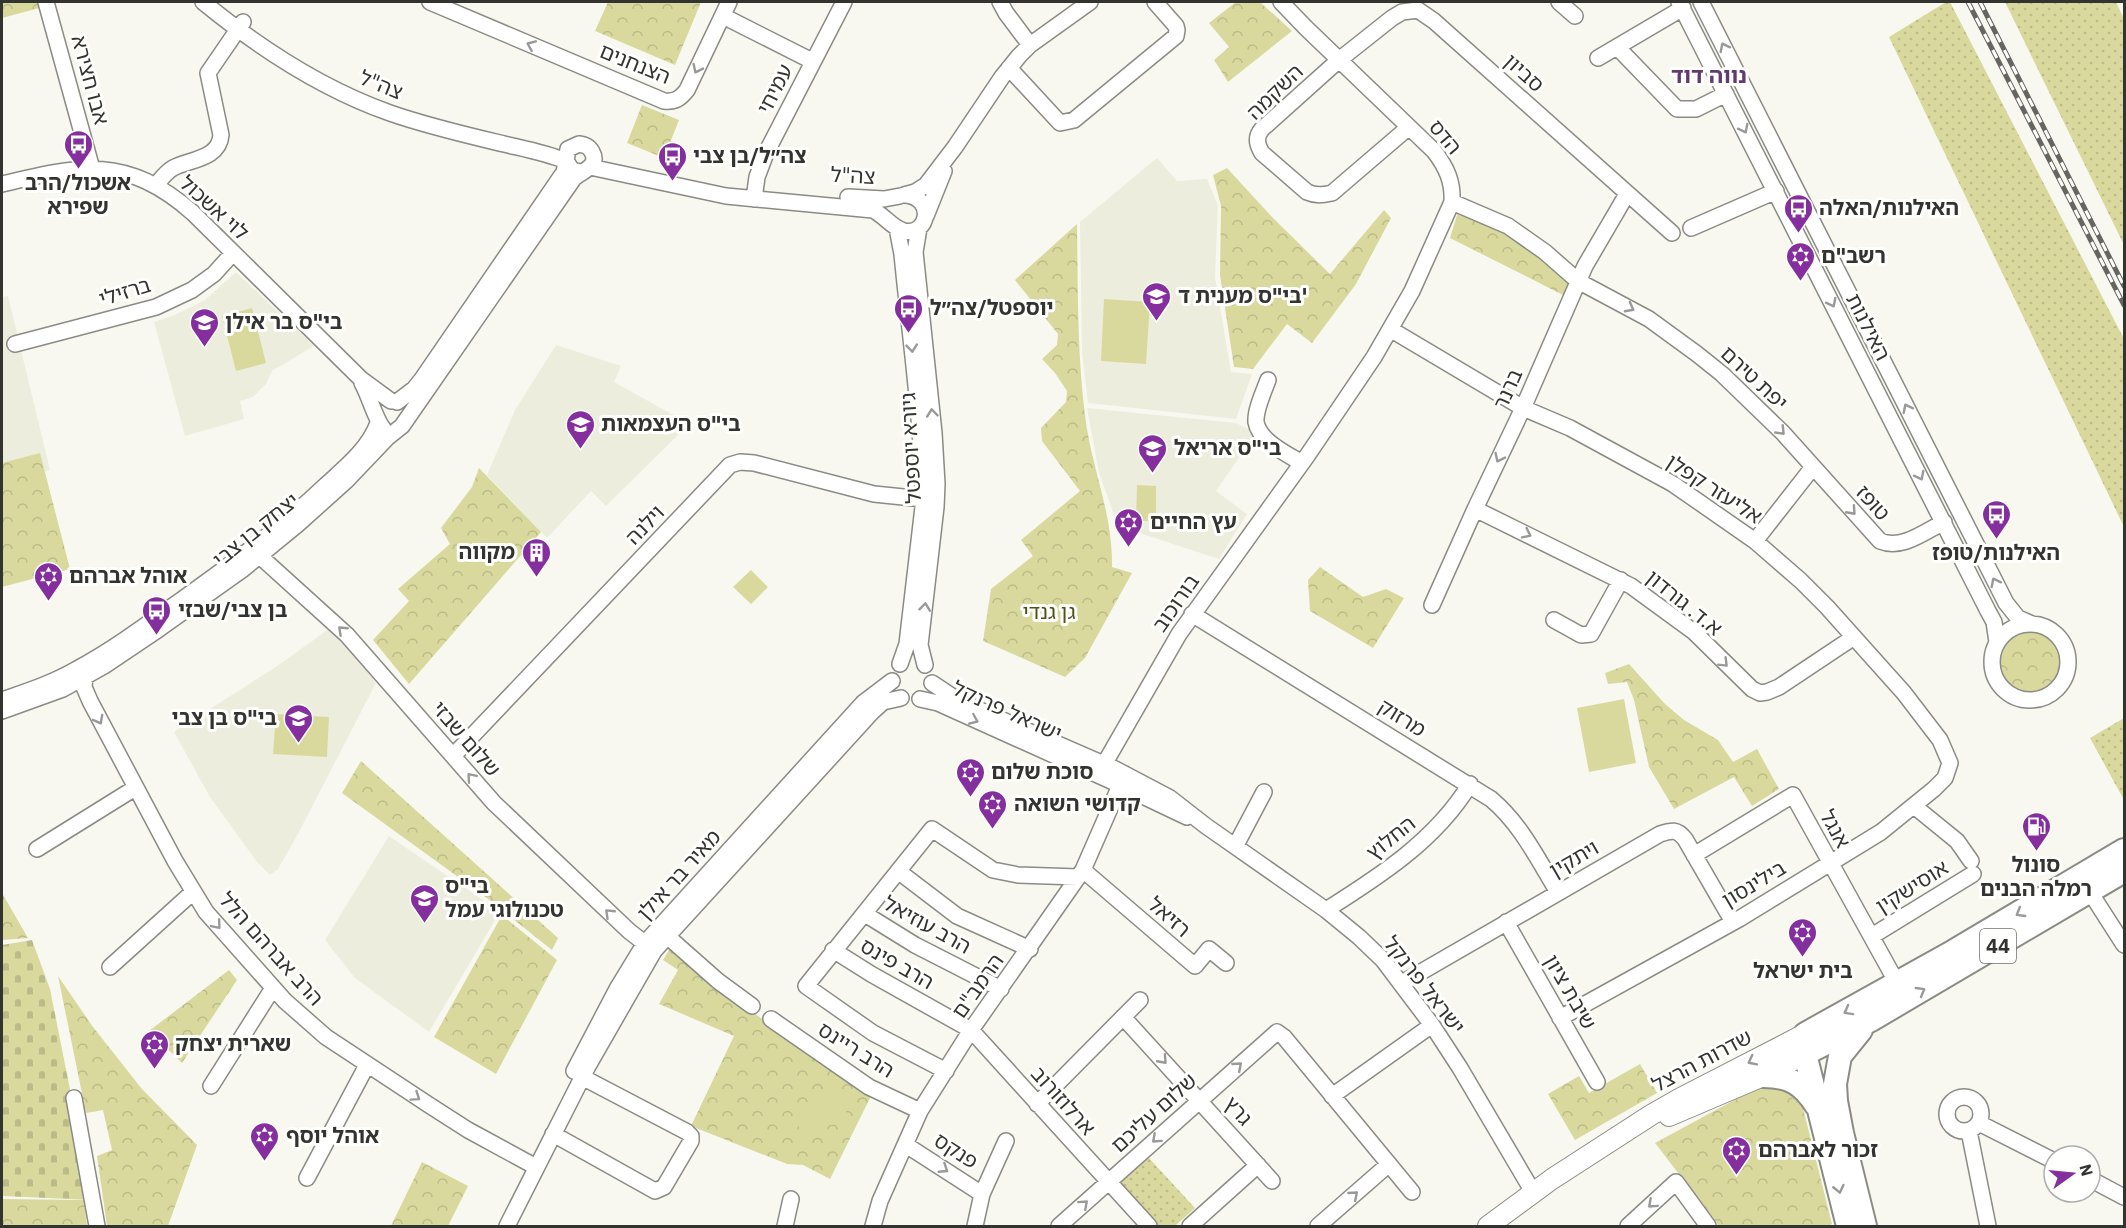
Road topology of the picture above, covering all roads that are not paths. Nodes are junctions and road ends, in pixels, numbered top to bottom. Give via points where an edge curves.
1 (46, 2) edge
2 (203, 2) edge
3 (218, 2) edge
4 (430, 2) edge
5 (729, 2) edge
6 (844, 2) edge
7 (1000, 2) edge
8 (1090, 2) edge
9 (1155, 2) edge
10 (1281, 2) edge
11 (1559, 2) edge
12 (1701, 2) edge
13 (1681, 5) edge
14 (723, 16) junction
15 (1575, 16) dead end
16 (241, 26) junction
17 (1030, 45) junction
18 (1617, 47) junction
19 (1598, 58) dead end
20 (1339, 60) junction
21 (812, 61) junction
22 (1009, 68) junction
23 (1726, 94) junction
24 (1409, 127) junction
25 (955, 147) junction
26 (567, 158) junction
27 (588, 164) junction
28 (92, 169) junction
29 (2, 184) edge
30 (156, 185) junction
31 (1776, 191) junction
32 (1627, 194) junction
33 (754, 195) junction
34 (903, 195) junction
35 (1452, 202) junction
36 (922, 223) junction
37 (895, 226) junction
38 (1691, 228) dead end
39 (1672, 234) dead end
40 (233, 253) junction
41 (1578, 281) junction
42 (1390, 329) junction
43 (15, 344) dead end
44 (356, 374) junction
45 (1268, 380) dead end
46 (394, 402) junction
47 (1523, 408) junction
48 (377, 418) junction
49 (400, 425) junction
50 (1302, 463) junction
51 (1814, 467) junction
52 (923, 499) junction
53 (1475, 509) junction
54 (1944, 522) junction
55 (1755, 541) junction
56 (256, 552) junction
57 (1621, 580) junction
58 (1432, 604) dead end
59 (1192, 614) junction
60 (1554, 620) dead end
61 (2032, 624) junction
62 (1854, 637) junction
63 (1997, 642) junction
64 (900, 664) junction
65 (925, 665) junction
66 (85, 671) junction
67 (891, 681) junction
68 (932, 683) junction
69 (901, 698) junction
70 (920, 699) junction
71 (2, 700) edge
72 (2, 711) edge
73 (453, 756) junction
74 (1950, 763) joint
75 (1100, 769) junction
76 (1122, 780) junction
77 (1470, 784) junction
78 (135, 788) junction
79 (1264, 792) dead end
80 (1914, 806) junction
81 (1236, 845) junction
82 (38, 849) dead end
83 (2124, 850) edge
84 (1694, 855) junction
85 (1830, 863) junction
86 (898, 871) junction
87 (2124, 871) edge
88 (1081, 873) junction
89 (193, 892) junction
90 (1558, 892) junction
91 (2090, 892) junction
92 (1326, 910) junction
93 (865, 914) junction
94 (1506, 922) junction
95 (1733, 922) junction
96 (667, 936) junction
97 (1872, 936) junction
98 (2124, 945) edge
99 (650, 947) junction
100 (1030, 949) junction
101 (833, 950) junction
102 (1226, 963) dead end
103 (110, 967) dead end
104 (1402, 982) junction
105 (1897, 983) junction
106 (273, 988) junction
107 (1001, 989) junction
108 (1140, 1000) dead end
109 (752, 1006) dead end
110 (1124, 1017) junction
111 (1560, 1018) junction
112 (771, 1019) dead end
113 (1871, 1020) junction
114 (1432, 1025) junction
115 (971, 1030) junction
116 (1809, 1046) junction
117 (367, 1065) junction
118 (946, 1071) junction
119 (1763, 1076) junction
120 (582, 1077) junction
121 (1597, 1082) dead end
122 (211, 1086) dead end
123 (1332, 1096) junction
124 (74, 1098) dead end
125 (1199, 1100) junction
126 (1037, 1104) junction
127 (1821, 1111) junction
128 (920, 1112) junction
129 (1624, 1133) junction
130 (1842, 1133) junction
131 (553, 1134) junction
132 (1006, 1141) dead end
133 (906, 1144) junction
134 (2042, 1156) edge
135 (1389, 1164) junction
136 (1258, 1165) junction
137 (536, 1167) junction
138 (307, 1178) dead end
139 (1272, 1181) dead end
140 (1109, 1182) junction
141 (2102, 1185) edge
142 (1412, 1192) dead end
143 (1533, 1192) junction
144 (982, 1194) junction
145 (2124, 1197) edge
146 (791, 1198) dead end
147 (98, 1227) edge
148 (507, 1227) edge
149 (786, 1227) edge
150 (873, 1227) edge
151 (975, 1227) edge
152 (1059, 1227) edge
153 (1149, 1227) edge
154 (1190, 1227) edge
155 (1318, 1227) edge
156 (1488, 1227) edge
157 (1628, 1227) edge
158 (1708, 1227) edge
159 (1848, 1227) edge
160 (1865, 1227) edge
161 (1988, 1227) edge

1 - 28 street, אבו חצירא
2 - 16 street, צה"ל
3 - 16 street, צה"ל
14 -> 4 street, הצנחנים via 687,90 673,102
5 - 14 street
6 - 21 street, עמיחי
7 - 17 street
8 - 17 street, גיורא יוספטל
9 - 22 street via 1176,26 1176,36 1074,120 1060,123
10 - 20 street, הדס
11 - 15 street
61 -> 12 street, האילנות via 2018,618 2006,603
13 - 18 street
13 - 23 street, האילנות
14 - 21 street
16 - 26 street, צה"ל via 320,80 368,104 421,123
16 - 30 street via 208,73 220,143 212,153 172,169
17 - 22 street, גיורא יוספטל
18 - 19 street
18 - 23 street via 1677,109 1696,109
20 - 24 street, הדס
20 - 24 street, השקמה via 1258,134 1262,153 1306,192 1323,195 1332,193
20 - 32 street, סביון via 1392,18 1418,10
21 - 33 street, עמיחי via 765,153
22 - 25 street, גיורא יוספטל
23 -> 31 street, האילנות
24 - 35 street, הדס via 1443,162 1453,186
25 - 34 street, גיורא יוספטל via 926,185
25 - 36 street, גיורא יוספטל
26 - 27 street via 572,170
26 - 27 street via 579,144 588,146
26 - 46 street via 564,172 422,379
27 - 33 street, צה"ל via 676,187
27 - 49 street, יצחק בן צבי via 574,178
28 - 29 street, לוי אשכול via 66,170
28 - 30 street, לוי אשכול via 122,172
30 - 40 street, לוי אשכול via 193,213
31 - 38 street
31 -> 54 street, האילנות
32 - 39 street, סביון
32 - 41 street, ברנר
33 - 34 street, צה"ל via 884,199
33 - 37 street, צה"ל via 862,208 882,214
34 - 36 street via 921,200
34 - 37 street via 889,211
35 - 41 street via 1508,226
35 - 42 street, בורוכוב via 1412,291
36 - 37 street via 907,231
65 -> 36 street, גיורא יוספטל via 920,645 937,484 915,252
37 -> 52 street, גיורא יוספטל via 902,254 921,434
40 - 43 street, ברזילי via 192,290 156,307
40 - 44 street, לוי אשכול
41 - 47 street, ברנר
41 -> 51 street, יפת טירם via 1649,319 1697,354 1754,404
42 - 47 street, אליעזר קפלן
42 - 50 street, בורוכוב
44 - 46 street, לוי אשכול
44 - 48 street, לוי אשכול
45 - 50 street via 1256,421 1258,427 1267,440
46 - 48 street via 383,403
46 - 49 street via 405,411
47 -> 53 street, ברנר
47 - 55 street, אליעזר קפלן via 1570,428 1673,484
48 - 49 street via 385,429
48 - 56 street, יצחק בן צבי via 375,430 359,453
49 - 56 street, יצחק בן צבי via 327,500
50 - 59 street, בורוכוב
51 -> 54 street, טופז via 1880,541 1898,544
51 - 55 street
52 - 64 street, גיורא יוספטל via 907,644
52 - 73 street, וילנה via 874,494 754,463 730,465
53 -> 57 street, א.ד. גורדון
53 - 58 street, ברנר
54 - 63 street, האילנות via 1994,622
55 - 62 street, אליעזר קפלן via 1801,581
56 - 66 street, יצחק בן צבי via 159,629
73 -> 56 street, שלום שבזי via 347,635
57 - 60 street via 1590,634 1581,635
57 -> 62 street, א.ד. גורדון via 1694,632 1760,693 1779,687
59 - 75 street, בורוכוב
59 - 77 street, מרזוק
61 - 63 street via 2008,630
61 - 63 street via 2056,634 2068,659 2067,673 2052,694 2027,701 2003,690 1992,668
62 - 74 street, אליעזר קפלן via 1935,732
64 - 65 street via 912,660
64 - 67 street
65 - 68 street
66 - 71 street, יצחק בן צבי
66 - 72 street, יצחק בן צבי via 42,698
66 -> 78 street, הרב אברהם הלל via 84,687
67 - 69 street
67 - 99 street, מאיר בר אילן via 863,703
68 - 70 street
68 - 75 street, ישראל פרנקל
69 - 70 street
69 - 96 street, מאיר בר אילן via 883,702 872,712
70 -> 75 street, ישראל פרנקל
99 -> 73 street, שלום שבזי via 629,932 494,803
74 - 80 street, בילינסון via 1945,778
75 - 76 street, ישראל פרנקל
76 - 81 street, ישראל פרנקל via 1156,804 1206,826
76 - 88 street, הרמב"ם
77 - 90 street, מרזוק via 1504,810
77 - 92 street, החלוץ via 1451,812 1422,842
78 - 82 street
78 - 89 street, הרב אברהם הלל
79 - 81 street
80 - 85 street, בילינסון
80 - 97 street, אוסישקין via 1957,841 1972,868
81 - 92 street, ישראל פרנקל
83 -> 105 highway, 44
84 - 85 street, אנגל via 1792,795
84 - 90 street, ויתקין via 1679,832 1671,830
84 - 95 street, ויתקין
85 - 95 street, בילינסון
85 - 97 street, אנגל
86 - 88 street via 932,829 993,870 1018,875
86 - 93 street
86 - 100 street via 957,916
87 - 91 highway, 44
88 - 100 street, הרמב"ם
88 - 102 street, רזיאל via 1195,966 1209,949
89 - 103 street
89 -> 106 street, הרב אברהם הלל
90 - 94 street, ויתקין
91 - 98 street
113 -> 91 highway, 44
92 - 104 street, ישראל פרנקל
93 - 101 street
93 - 107 street, הרב עוזיאל via 915,945
94 - 104 street, ויתקין
94 - 111 street, שיבת ציון
95 - 111 street, בילינסון
96 - 99 street, מאיר בר אילן
96 - 109 street
97 - 105 street, אנגל
99 - 120 street, מאיר בר אילן
99 - 131 street, מאיר בר אילן via 617,989 576,1067
100 - 107 street, הרמב"ם
101 - 115 street, הרב פינס
101 - 118 street via 806,986 873,1034
104 - 114 street, ישראל פרנקל
105 -> 116 highway, 44
106 - 117 street, הרב אברהם הלל via 326,1037
106 - 122 street
107 - 115 street, הרמב"ם
108 - 110 street
110 -> 125 street, גרץ
110 - 126 street
111 - 121 street, שיבת ציון
112 - 128 street, הרב ריינס via 869,1087
113 - 116 highway, 44
113 - 130 highway, 44 via 1840,1056 1835,1083
114 - 123 street
114 - 143 street, ישראל פרנקל
115 - 118 street, הרמב"ם
115 - 126 street, ארלוזורוב
116 - 119 main road, שדרות הרצל
116 - 127 highway
116 -> 129 main road, שדרות הרצל via 1679,1099
116 - 130 highway
117 -> 137 street, הרב אברהם הלל via 468,1130
117 - 138 street
118 - 128 street, הרמב"ם
119 - 127 highway via 1791,1079
119 - 129 main road, שדרות הרצל
120 - 131 street, מאיר בר אילן
120 - 131 street via 687,1132 691,1141 664,1187 655,1191
125 -> 123 street, שלום עליכם via 1277,1032
123 - 135 street
124 - 147 street
125 - 136 street, גרץ
125 -> 140 street, שלום עליכם
126 - 140 street, ארלוזורוב
127 -> 159 highway
128 - 133 street, הרמב"ם
129 - 143 main road, שדרות הרצל
130 - 160 highway, 44
131 - 137 street, מאיר בר אילן
132 - 144 street, פנקס
133 -> 144 street, פנקס
133 - 150 street, הרמב"ם via 880,1201
134 - 161 street via 1974,1127
135 - 142 street
155 -> 135 street
136 - 139 street, גרץ
136 - 154 street
137 - 148 street, מאיר בר אילן
152 -> 140 street, שלום עליכם
140 - 153 street, ארלוזורוב
141 - 145 street
143 - 156 main road, שדרות הרצל
144 - 151 street, פנקס
146 - 149 street
158 -> 157 street via 1676,1182

